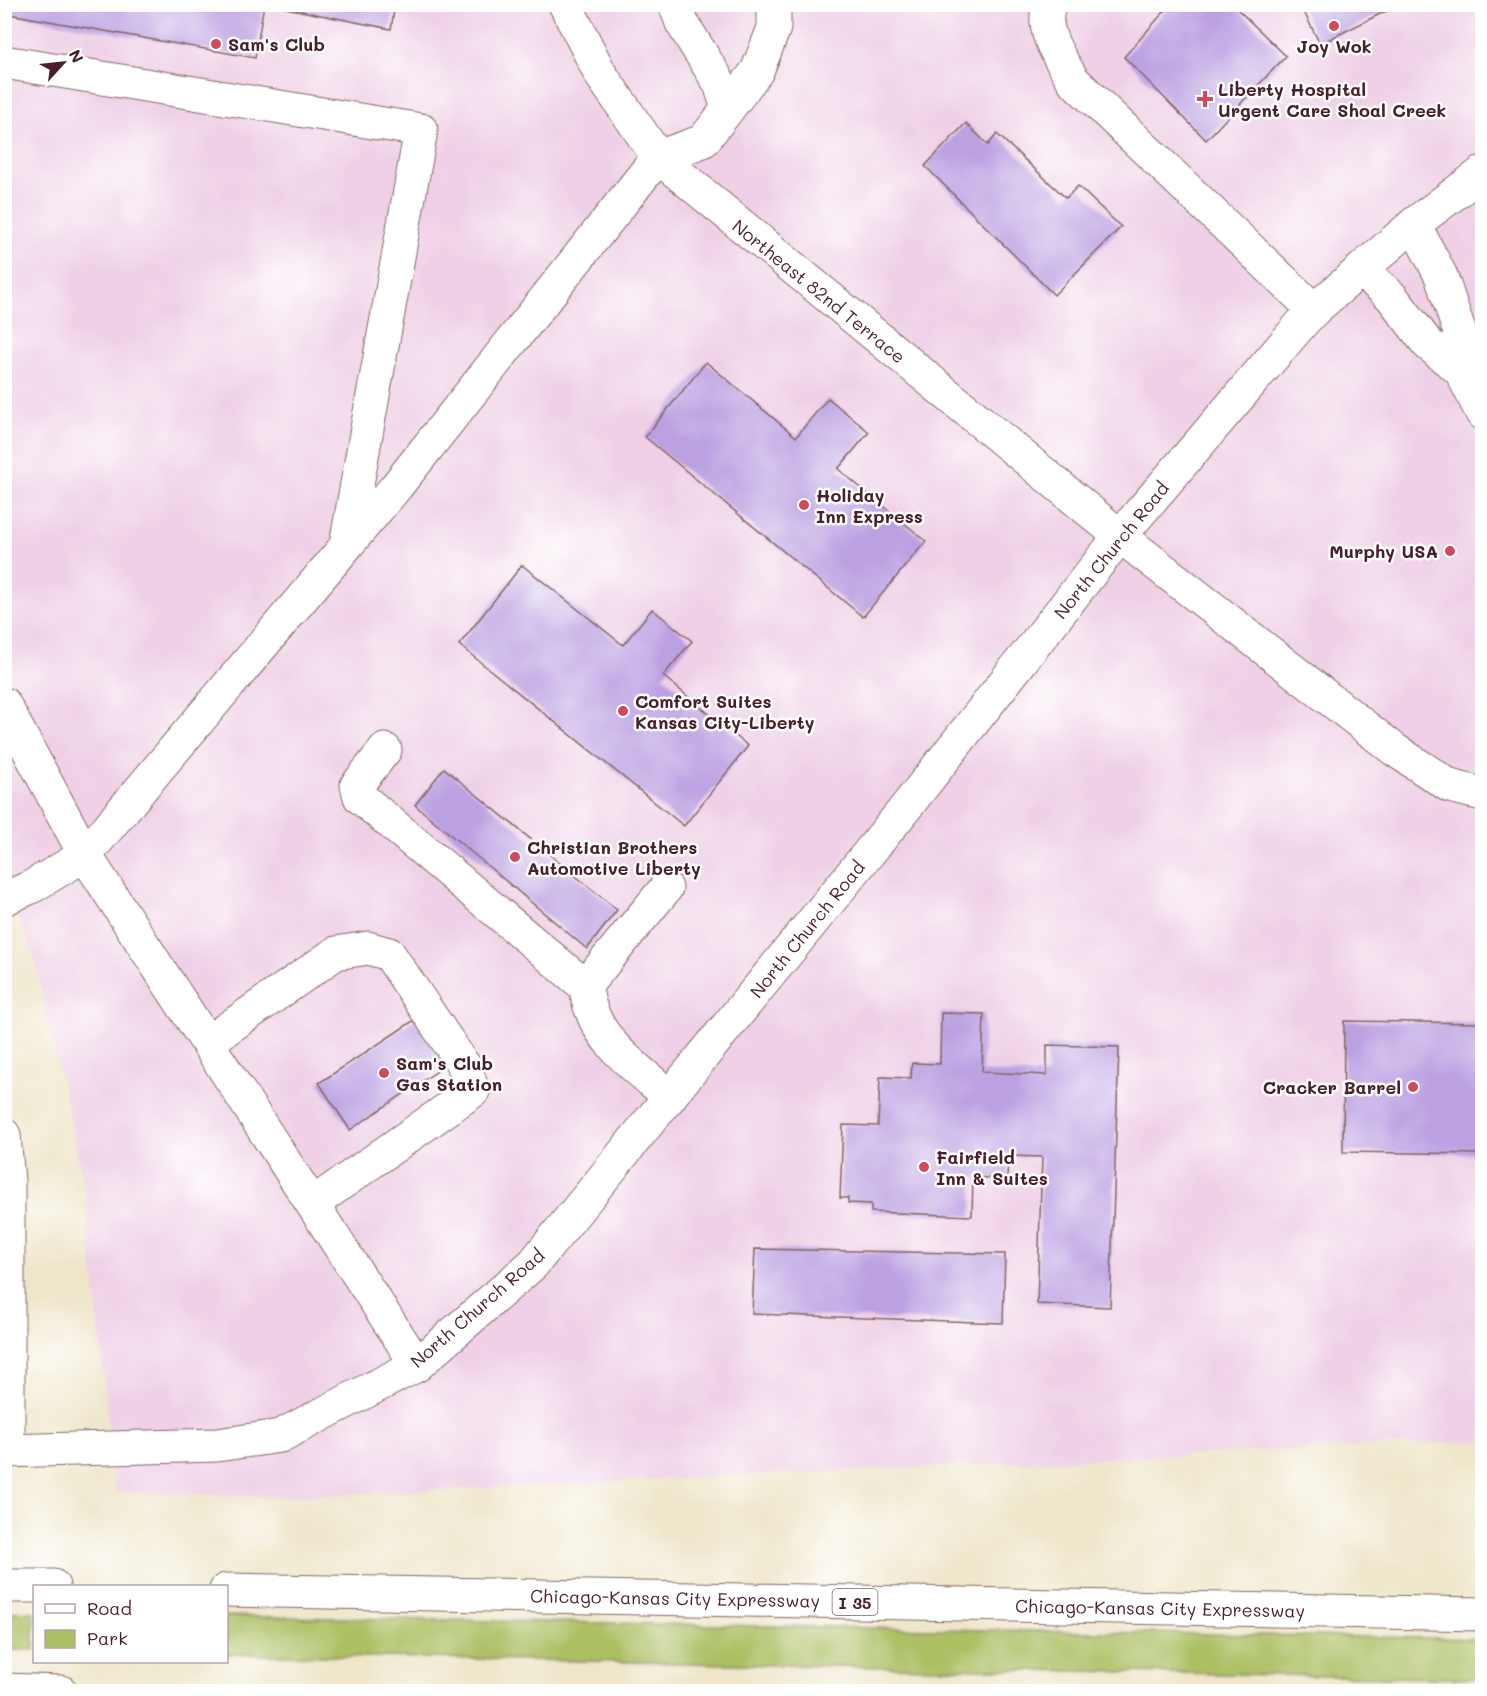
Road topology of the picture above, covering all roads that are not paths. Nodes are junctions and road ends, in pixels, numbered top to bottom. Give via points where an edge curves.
1 (565, 4) edge
2 (675, 4) edge
3 (774, 4) edge
4 (1049, 4) edge
5 (4, 62) edge
6 (728, 109) junction
7 (658, 158) junction
8 (1482, 173) edge
9 (1414, 225) junction
10 (1361, 270) junction
11 (1314, 310) junction
12 (1461, 371) junction
13 (1482, 413) edge
14 (1120, 536) junction
15 (346, 546) junction
16 (4, 704) edge
17 (385, 750) dead end
18 (1482, 794) edge
19 (85, 855) junction
20 (666, 888) dead end
21 (4, 899) edge
22 (585, 986) junction
23 (208, 1042) junction
24 (670, 1097) junction
25 (4, 1136) edge
26 (312, 1204) junction
27 (417, 1365) junction
28 (6, 1451) edge
29 (4, 1586) edge
30 (33, 1587) edge
31 (228, 1590) edge
32 (1482, 1614) edge
33 (4, 1690) edge
34 (61, 1692) edge

1 - 7 main road, Northeast 82nd Terrace via 601,75
2 - 6 main road via 682,23 720,84
3 - 6 main road via 774,28 757,71
4 - 11 main road via 1045,15 1053,45 1073,81
5 - 15 main road via 421,130
6 - 7 main road via 703,141
7 - 14 main road, Northeast 82nd Terrace
7 - 15 main road
8 - 9 main road, North Church Road
9 - 10 main road, North Church Road
9 - 12 main road via 1441,276 1460,330
10 - 11 main road, North Church Road
10 - 12 main road via 1391,296 1427,343
11 - 14 main road, North Church Road
12 - 13 main road
14 - 18 main road, Northeast 82nd Terrace via 1395,750 1450,786
14 - 24 main road, North Church Road
15 - 19 main road
16 - 19 main road
17 - 22 main road via 357,785 360,797
19 - 21 main road
19 - 23 main road
20 - 22 main road
22 - 24 main road via 601,1030
23 - 26 main road
23 - 26 main road via 336,954 368,948 389,954 465,1067 473,1091
24 - 27 main road, North Church Road via 533,1264
25 - 28 main road via 8,1181
26 - 27 main road
27 - 28 main road, North Church Road via 280,1436 217,1445
29 - 30 main road
31 - 32 main road, Chicago-Kansas City Expressway / I 35
33 - 34 main road

